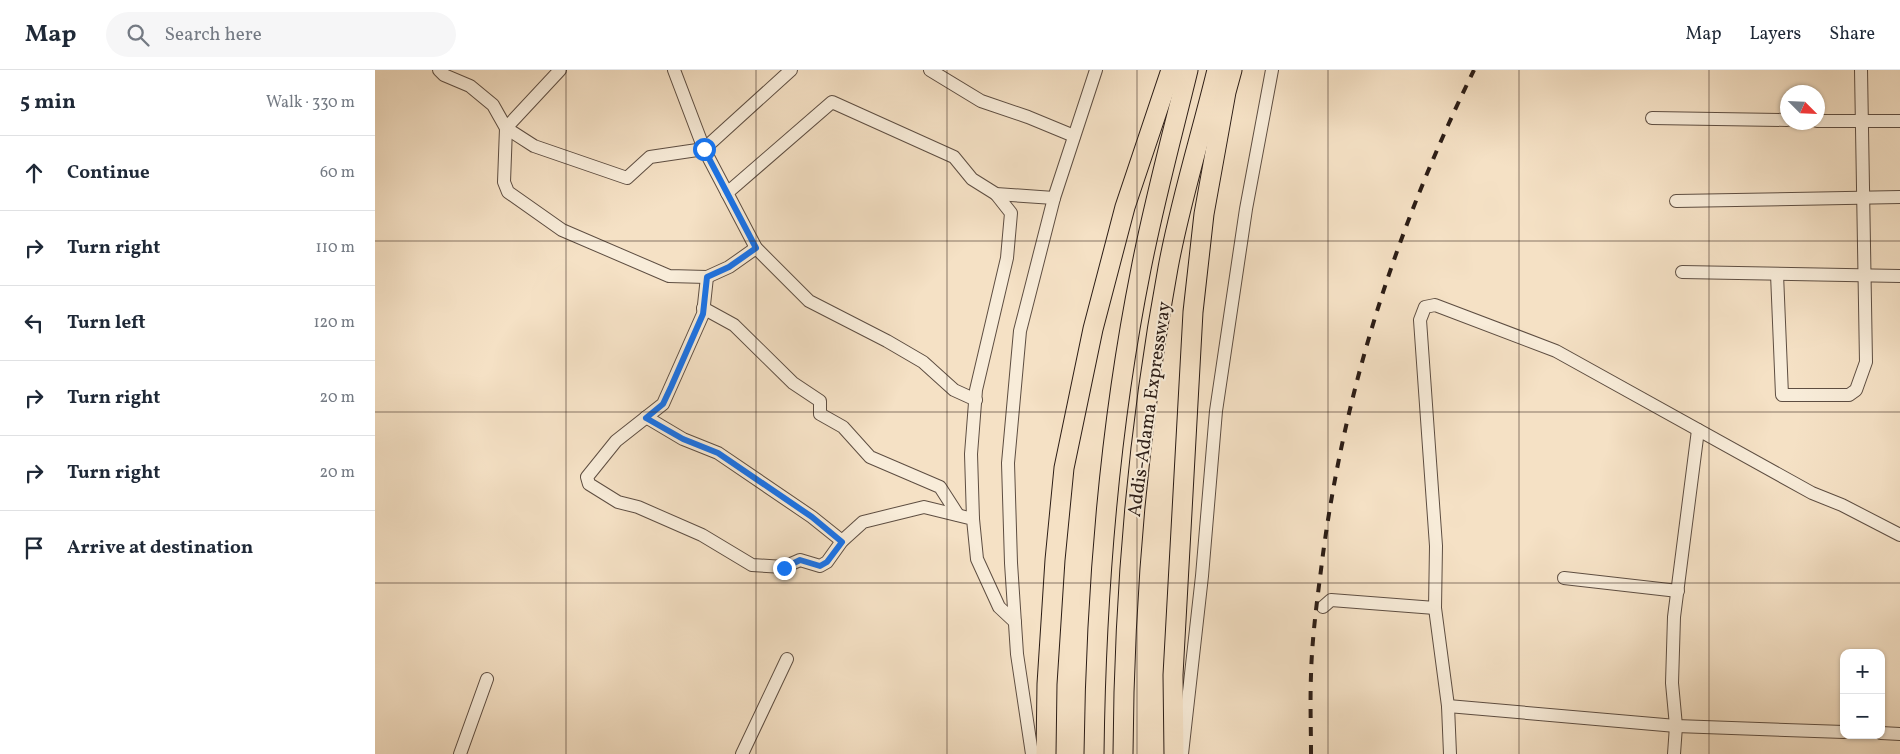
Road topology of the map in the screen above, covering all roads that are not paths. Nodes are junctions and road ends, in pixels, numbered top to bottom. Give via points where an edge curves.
1 (439, 70) edge
2 (560, 70) edge
3 (791, 70) edge
4 (930, 70) edge
5 (1096, 70) edge
6 (1171, 70) edge
7 (1188, 70) edge
8 (1217, 70) edge
9 (1232, 70) edge
10 (1272, 70) edge
11 (1861, 70) edge
12 (679, 72) edge
13 (1652, 118) dead end
14 (1780, 120) edge
15 (1825, 121) edge
16 (1900, 121) edge
17 (1862, 122) junction
18 (506, 128) junction
19 (1074, 136) junction
20 (704, 149) junction
21 (727, 193) junction
22 (996, 194) junction
23 (1864, 197) junction
24 (1900, 197) edge
25 (1054, 198) junction
26 (1676, 201) dead end
27 (756, 248) junction
28 (1682, 272) dead end
29 (1777, 274) junction
30 (1866, 276) junction
31 (1900, 276) edge
32 (707, 277) junction
33 (703, 308) junction
34 (976, 400) junction
35 (646, 418) junction
36 (1698, 430) junction
37 (958, 515) junction
38 (973, 519) junction
39 (1900, 535) edge
40 (842, 542) junction
41 (1564, 578) dead end
42 (1678, 591) junction
43 (1323, 607) dead end
44 (1435, 608) junction
45 (1015, 622) junction
46 (787, 660) dead end
47 (487, 679) dead end
48 (1448, 706) junction
49 (1676, 726) junction
50 (1840, 732) edge
51 (1885, 733) edge
52 (1900, 734) edge
53 (460, 754) edge
54 (742, 754) edge
55 (1032, 754) edge
56 (1046, 754) edge
57 (1094, 754) edge
58 (1123, 754) edge
59 (1174, 754) edge
60 (1182, 754) edge
61 (1450, 754) edge
62 (1674, 754) edge

1 - 18 street via 470,86 493,105
2 - 18 street
3 - 20 street
4 - 19 street via 981,102
5 - 19 street
6 - 56 highway via 1125,207 1093,329 1064,468 1050,636
7 - 57 highway, Addis-Adama Expressway via 1141,269 1114,432 1100,571
8 - 58 highway, Addis-Adama Expressway via 1168,267 1142,432 1129,564
9 - 59 highway via 1204,214 1193,312 1173,675
10 - 60 street via 1246,209 1216,411
11 - 17 street
12 - 20 street
13 - 14 street
15 - 17 street
16 - 17 street
17 - 23 street
18 - 20 street via 534,146 627,178 650,157
18 - 32 street via 503,182 508,192 562,230 669,276
19 - 25 street
20 - 21 street
21 - 22 street via 832,102 954,157 972,179
21 - 27 street
22 - 25 street
22 - 34 street via 1011,213 1007,258
23 - 24 street
23 - 26 street
23 - 30 street
25 - 45 street via 1019,340 1008,463
27 - 32 street via 729,267
27 - 34 street via 809,301 923,362 954,390
28 - 29 street
29 - 30 street
29 - 30 street via 1781,392 1787,396 1849,394 1856,390 1866,362
30 - 31 street
32 - 33 street
33 - 35 street via 663,404
33 - 37 street via 734,326 793,383 820,401 819,414 843,427 870,457 941,487
34 - 38 street via 971,454
35 - 40 street via 683,439 718,453 812,517
35 - 40 street via 616,441 587,478 589,484 618,502 638,507 702,535 751,564 784,568 800,560 820,566
36 - 39 street
36 - 42 street
36 - 44 street via 1556,351 1435,305 1425,307 1420,320 1436,546
37 - 38 street
37 - 40 street via 924,507 863,522
38 - 45 street via 977,559 999,607
41 - 42 street
42 - 49 street via 1671,683
43 - 44 street via 1331,600
44 - 48 street
45 - 55 street
46 - 54 street
47 - 53 street
48 - 49 street
48 - 61 street
49 - 50 street
49 - 62 street
51 - 52 street

